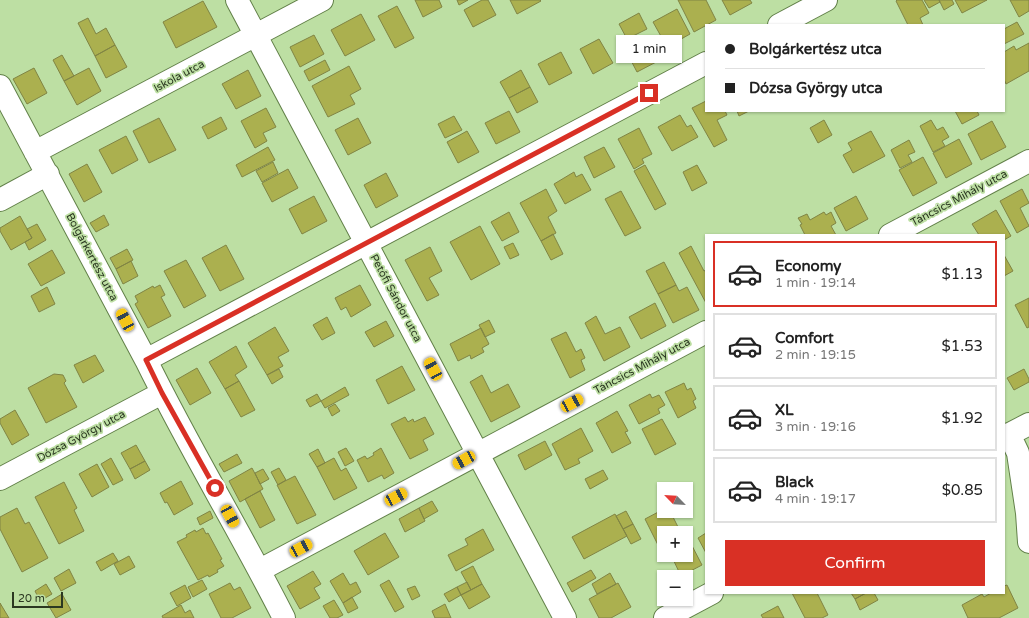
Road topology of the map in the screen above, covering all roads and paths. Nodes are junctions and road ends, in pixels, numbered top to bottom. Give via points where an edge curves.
1 (238, 0) edge
2 (322, 0) edge
3 (826, 0) edge
4 (781, 24) edge
5 (256, 36) junction
6 (705, 64) edge
7 (0, 86) edge
8 (35, 152) junction
9 (1029, 161) edge
10 (48, 174) junction
11 (0, 200) edge
12 (892, 234) edge
13 (367, 242) junction
14 (705, 333) edge
15 (146, 360) junction
16 (162, 393) junction
17 (1029, 424) edge
18 (1007, 435) edge
19 (478, 453) junction
20 (0, 479) edge
21 (1029, 542) edge
22 (260, 570) junction
23 (710, 594) edge
24 (284, 618) edge
25 (565, 618) edge
26 (665, 618) edge

1 - 5 street, Petőfi Sándor utca
2 - 5 street, Iskola utca
3 - 4 street
5 - 8 street, Iskola utca
5 - 13 street, Petőfi Sándor utca
6 - 13 street
7 - 8 street, Bolgárkertész utca
8 - 10 street, Bolgárkertész utca
9 - 12 street, Táncsics Mihály utca
10 - 11 street
10 - 15 street, Bolgárkertész utca
13 - 15 street
13 - 19 street, Petőfi Sándor utca
14 - 19 street, Táncsics Mihály utca
15 - 16 street, Bolgárkertész utca
16 - 20 street, Dózsa György utca
16 - 22 street, Bolgárkertész utca
17 - 18 street
18 - 21 street via 1018,453
19 - 22 street, Táncsics Mihály utca
19 - 25 street, Petőfi Sándor utca
22 - 24 street, Bolgárkertész utca
23 - 26 street

